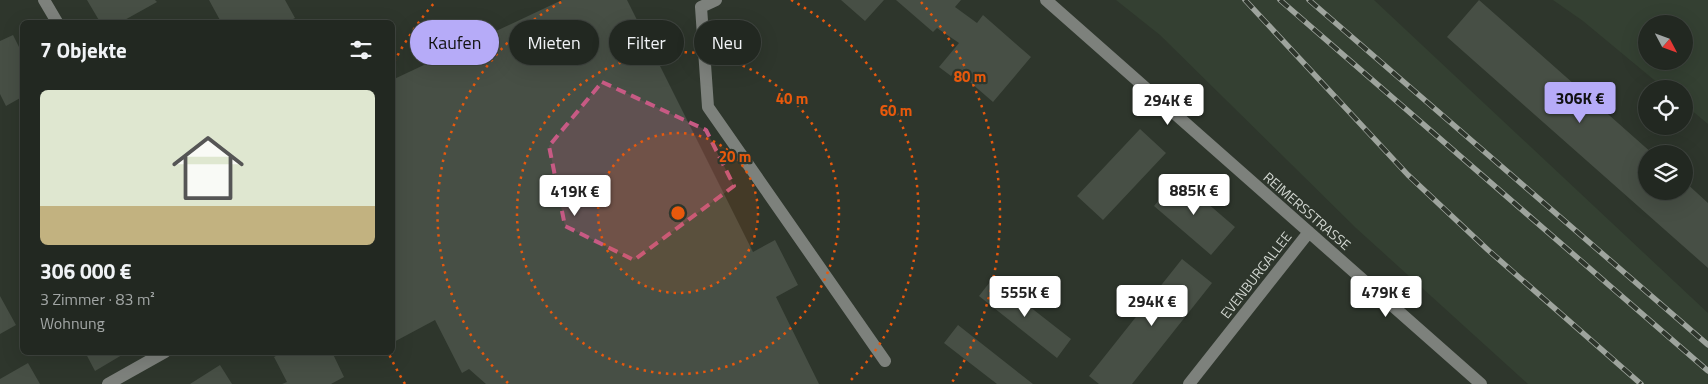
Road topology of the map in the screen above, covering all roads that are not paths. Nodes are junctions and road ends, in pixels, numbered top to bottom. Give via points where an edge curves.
1 (44, 0) edge
2 (716, 0) edge
3 (1046, 0) edge
4 (55, 20) edge
5 (1309, 232) junction
6 (160, 355) edge
7 (885, 361) dead end
8 (108, 384) edge
9 (1189, 384) edge
10 (1482, 384) edge

1 - 4 street
2 - 7 street via 701,7 708,107
3 - 5 street, REIMERSSTRASSE
5 - 9 street, EVENBURGALLEE
5 - 10 street, REIMERSSTRASSE
6 - 8 street

